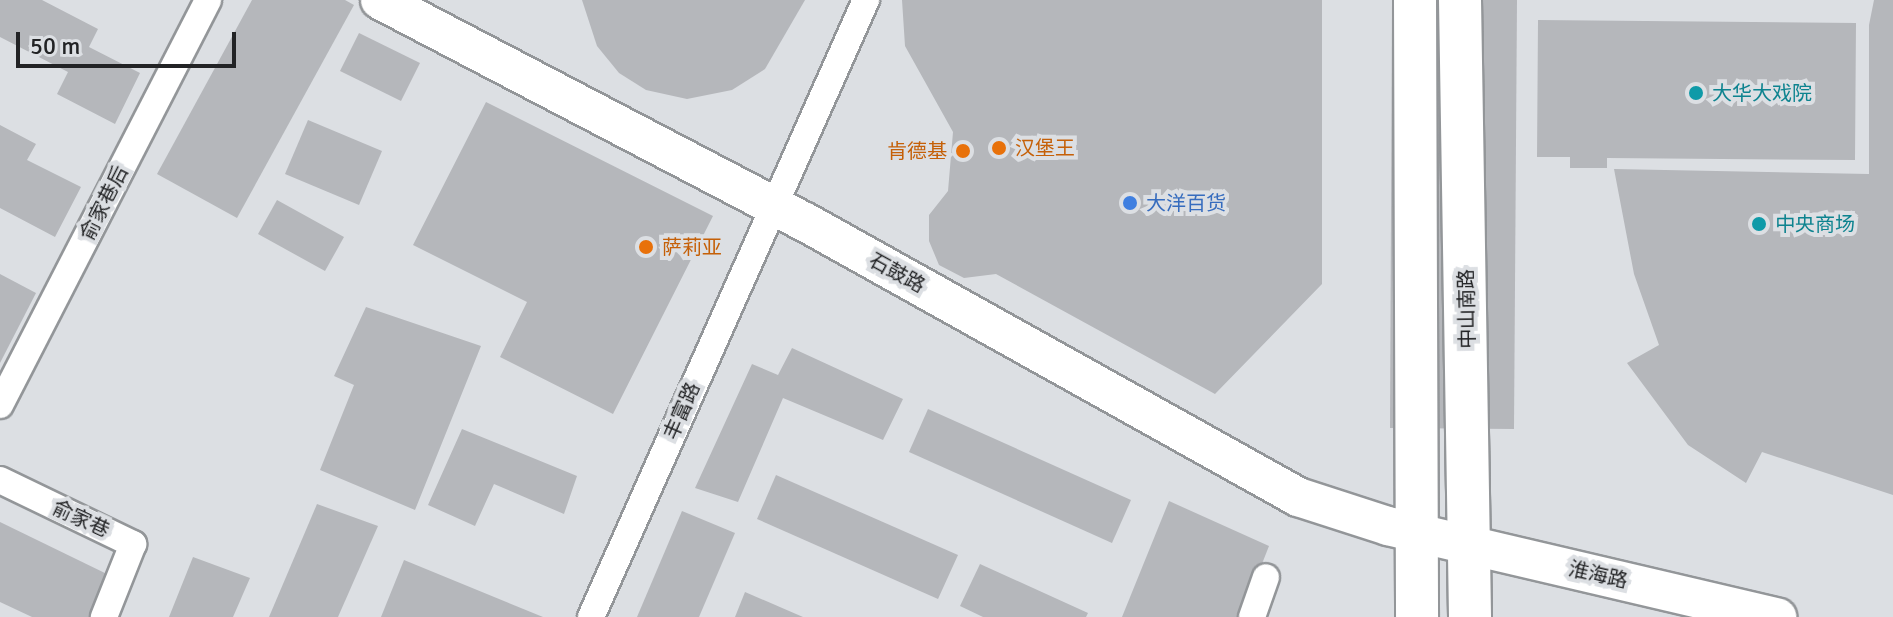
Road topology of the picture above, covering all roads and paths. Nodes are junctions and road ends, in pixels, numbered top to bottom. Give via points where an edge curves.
1 (208, 0) edge
2 (380, 0) edge
3 (866, 0) edge
4 (1415, 0) edge
5 (1460, 0) edge
6 (773, 205) junction
7 (0, 405) edge
8 (0, 480) edge
9 (1419, 533) junction
10 (1473, 546) junction
11 (1266, 577) dead end
12 (104, 617) edge
13 (591, 617) edge
14 (1252, 617) edge
15 (1417, 617) edge
16 (1470, 617) edge
17 (1777, 617) edge

1 - 7 street, 俞家巷后
2 - 6 street, 石鼓路
3 - 6 street, 丰富路
4 - 9 main road
5 - 10 main road, 中山南路
6 - 9 street, 石鼓路 via 1298,497
6 - 13 street, 丰富路
8 - 12 street, 俞家巷 via 133,544
9 - 10 street, 淮海路
9 - 15 main road
10 - 16 main road, 中山南路
10 - 17 street, 淮海路
11 - 14 street

